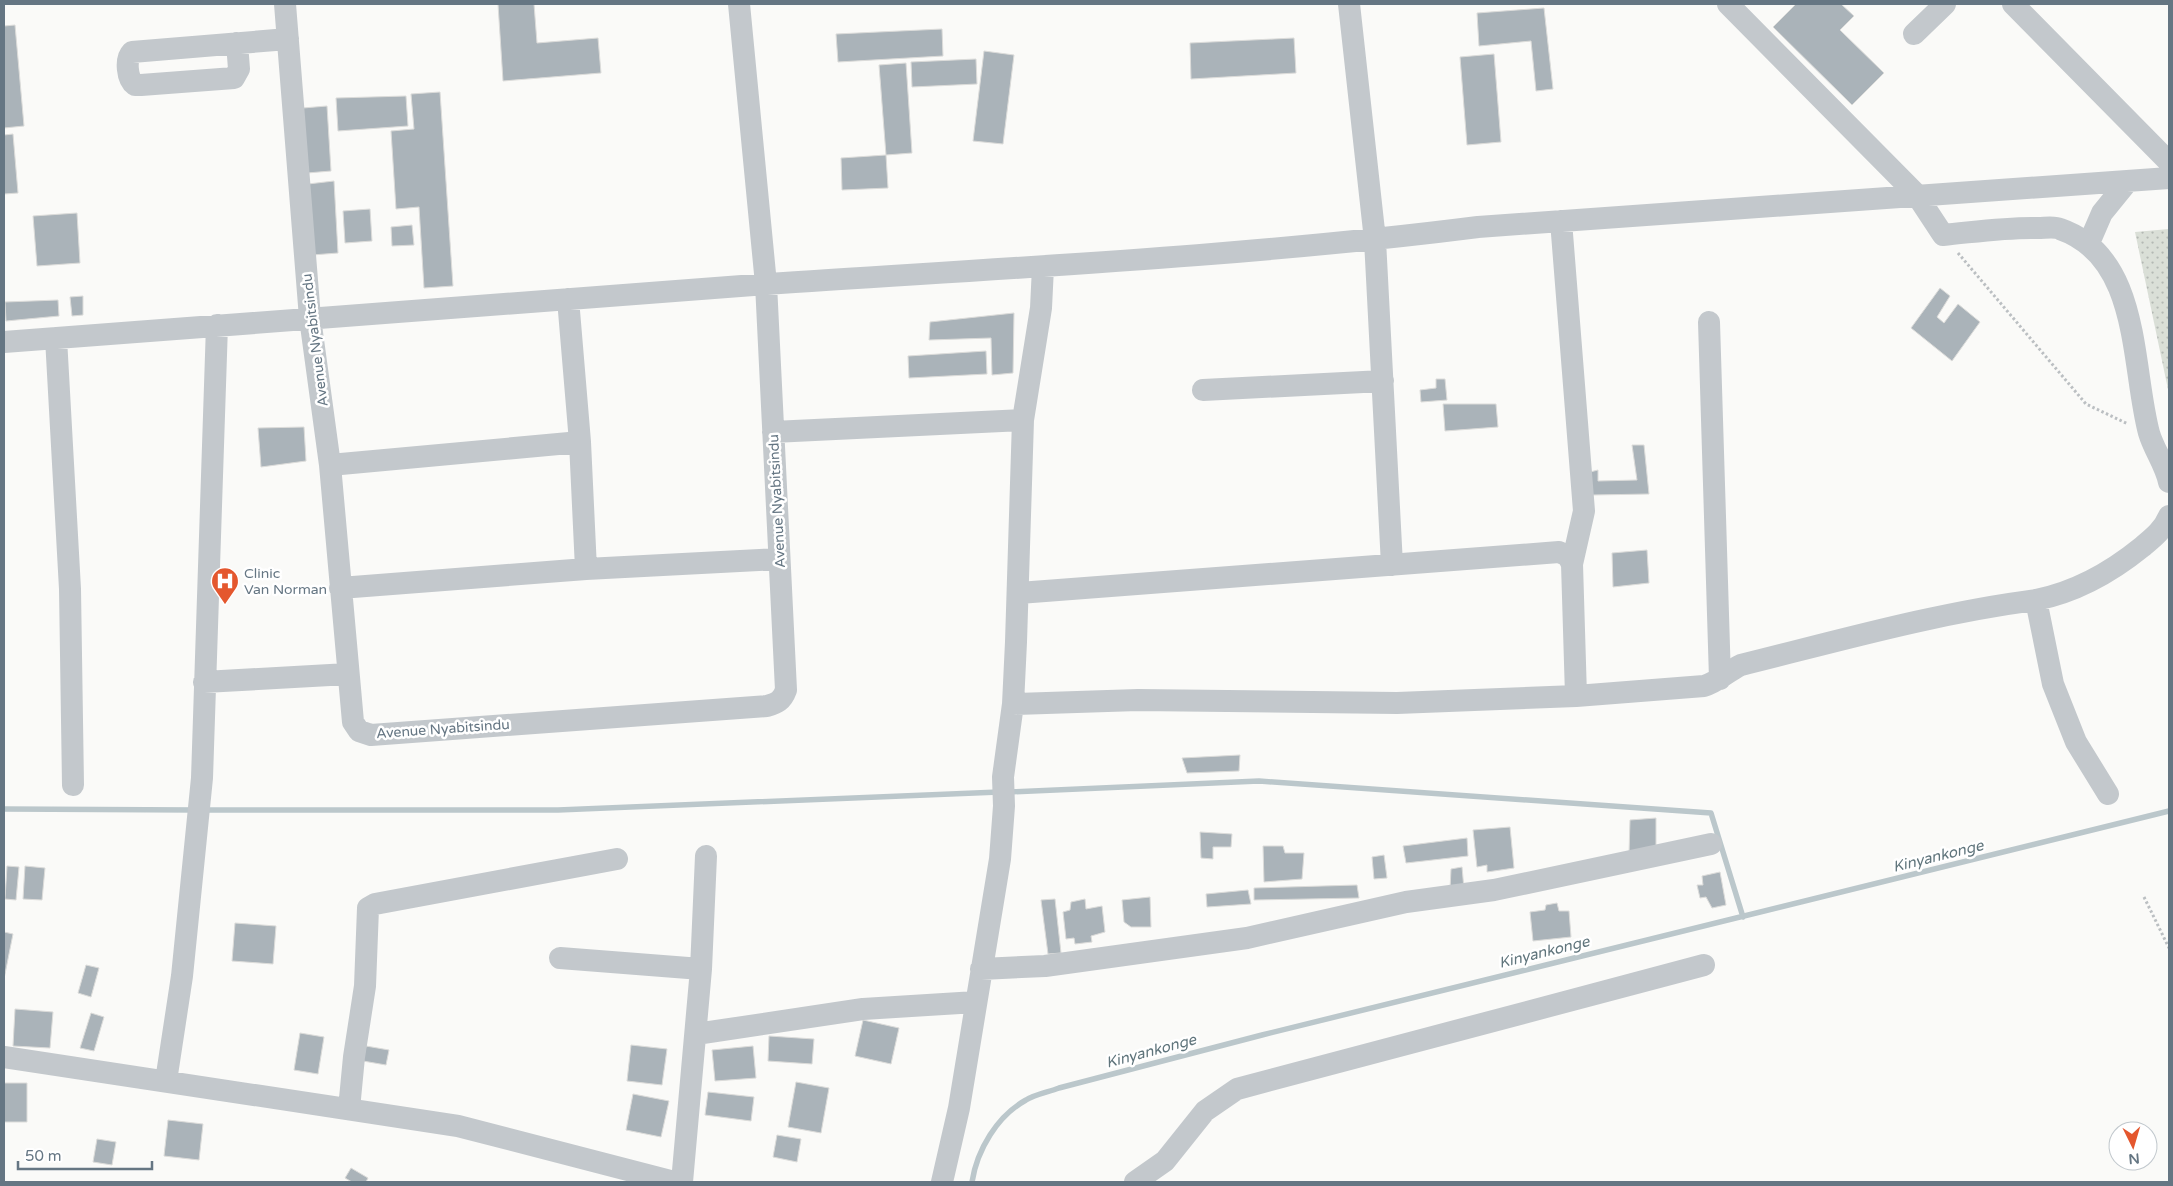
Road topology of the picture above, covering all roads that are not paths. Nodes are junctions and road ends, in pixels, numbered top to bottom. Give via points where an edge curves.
1 (285, 4) edge
2 (739, 4) edge
3 (1349, 4) edge
4 (1728, 4) edge
5 (1945, 4) edge
6 (2013, 4) edge
7 (1914, 34) dead end
8 (288, 39) junction
9 (238, 43) junction
10 (183, 47) junction
11 (186, 82) junction
12 (2169, 162) edge
13 (2169, 178) edge
14 (2128, 181) junction
15 (1916, 194) junction
16 (1561, 221) junction
17 (1375, 240) junction
18 (2089, 243) junction
19 (1043, 267) junction
20 (766, 284) junction
21 (568, 299) junction
22 (310, 318) junction
23 (1709, 322) dead end
24 (217, 325) junction
25 (56, 338) junction
26 (4, 342) edge
27 (1383, 381) junction
28 (1204, 390) dead end
29 (1023, 420) junction
30 (773, 432) junction
31 (580, 442) junction
32 (330, 465) junction
33 (2169, 482) edge
34 (2169, 516) edge
35 (779, 559) junction
36 (1572, 564) junction
37 (1392, 565) junction
38 (586, 569) junction
39 (340, 588) junction
40 (1019, 594) junction
41 (2036, 600) junction
42 (348, 674) junction
43 (1720, 679) junction
44 (204, 682) junction
45 (1576, 696) junction
46 (1013, 704) junction
47 (73, 785) dead end
48 (2108, 794) dead end
49 (1711, 844) dead end
50 (706, 856) dead end
51 (617, 859) dead end
52 (560, 958) dead end
53 (1704, 965) dead end
54 (701, 969) junction
55 (982, 969) junction
56 (976, 1002) junction
57 (696, 1034) junction
58 (4, 1057) edge
59 (166, 1081) junction
60 (349, 1109) junction
61 (674, 1182) edge
62 (682, 1182) edge
63 (942, 1182) edge
64 (1135, 1182) edge

1 - 8 street, Avenue Nyabitsindu
2 - 20 street, Avenue Nyabitsindu
3 - 17 street
4 - 15 street
5 - 7 street
6 - 12 street
8 - 9 street
8 - 22 street, Avenue Nyabitsindu
9 - 10 street
9 - 11 street via 239,69 234,78
10 - 11 street
10 - 11 street via 132,52 128,59 130,80 135,85
13 - 14 street
14 - 15 street
14 - 18 street via 2102,214
15 - 16 street
15 - 18 street via 1943,235 2012,227 2059,228
16 - 17 street
16 - 36 street via 1584,511
17 - 19 street
17 - 27 street
18 - 33 street via 2112,273 2129,317 2150,434
19 - 20 street
19 - 29 street via 1041,308
20 - 21 street
20 - 30 street, Avenue Nyabitsindu
21 - 22 street
21 - 31 street
22 - 24 street
22 - 32 street, Avenue Nyabitsindu
23 - 43 street
24 - 25 street
24 - 44 street
25 - 26 street
25 - 47 street via 70,590
27 - 28 street
27 - 37 street
29 - 30 street
29 - 40 street
30 - 35 street, Avenue Nyabitsindu
31 - 32 street
31 - 38 street
32 - 39 street, Avenue Nyabitsindu
34 - 41 street via 2164,529 2112,570 2057,596
35 - 38 street
35 - 42 street, Avenue Nyabitsindu via 786,690 783,698 772,704 371,735 359,731 353,722
36 - 37 street via 1568,556 1559,552
36 - 45 street
37 - 40 street
38 - 39 street
39 - 42 street, Avenue Nyabitsindu
40 - 46 street
41 - 43 street via 1856,636 1741,665
41 - 48 street via 2053,684 2076,742
42 - 44 street
43 - 45 street via 1704,686
44 - 59 street via 202,778 182,976
45 - 46 street via 1397,703 1138,700
46 - 55 street via 1004,777 1000,859
49 - 55 street via 1494,890 1406,902 1247,938 1045,966
50 - 54 street
51 - 60 street via 375,904 368,908 365,986
52 - 54 street
53 - 64 street via 1237,1090 1205,1111 1165,1161
54 - 57 street
55 - 56 street
56 - 57 street via 863,1009
56 - 63 street via 959,1108
57 - 62 street
58 - 59 street
59 - 60 street
60 - 61 street via 458,1126

